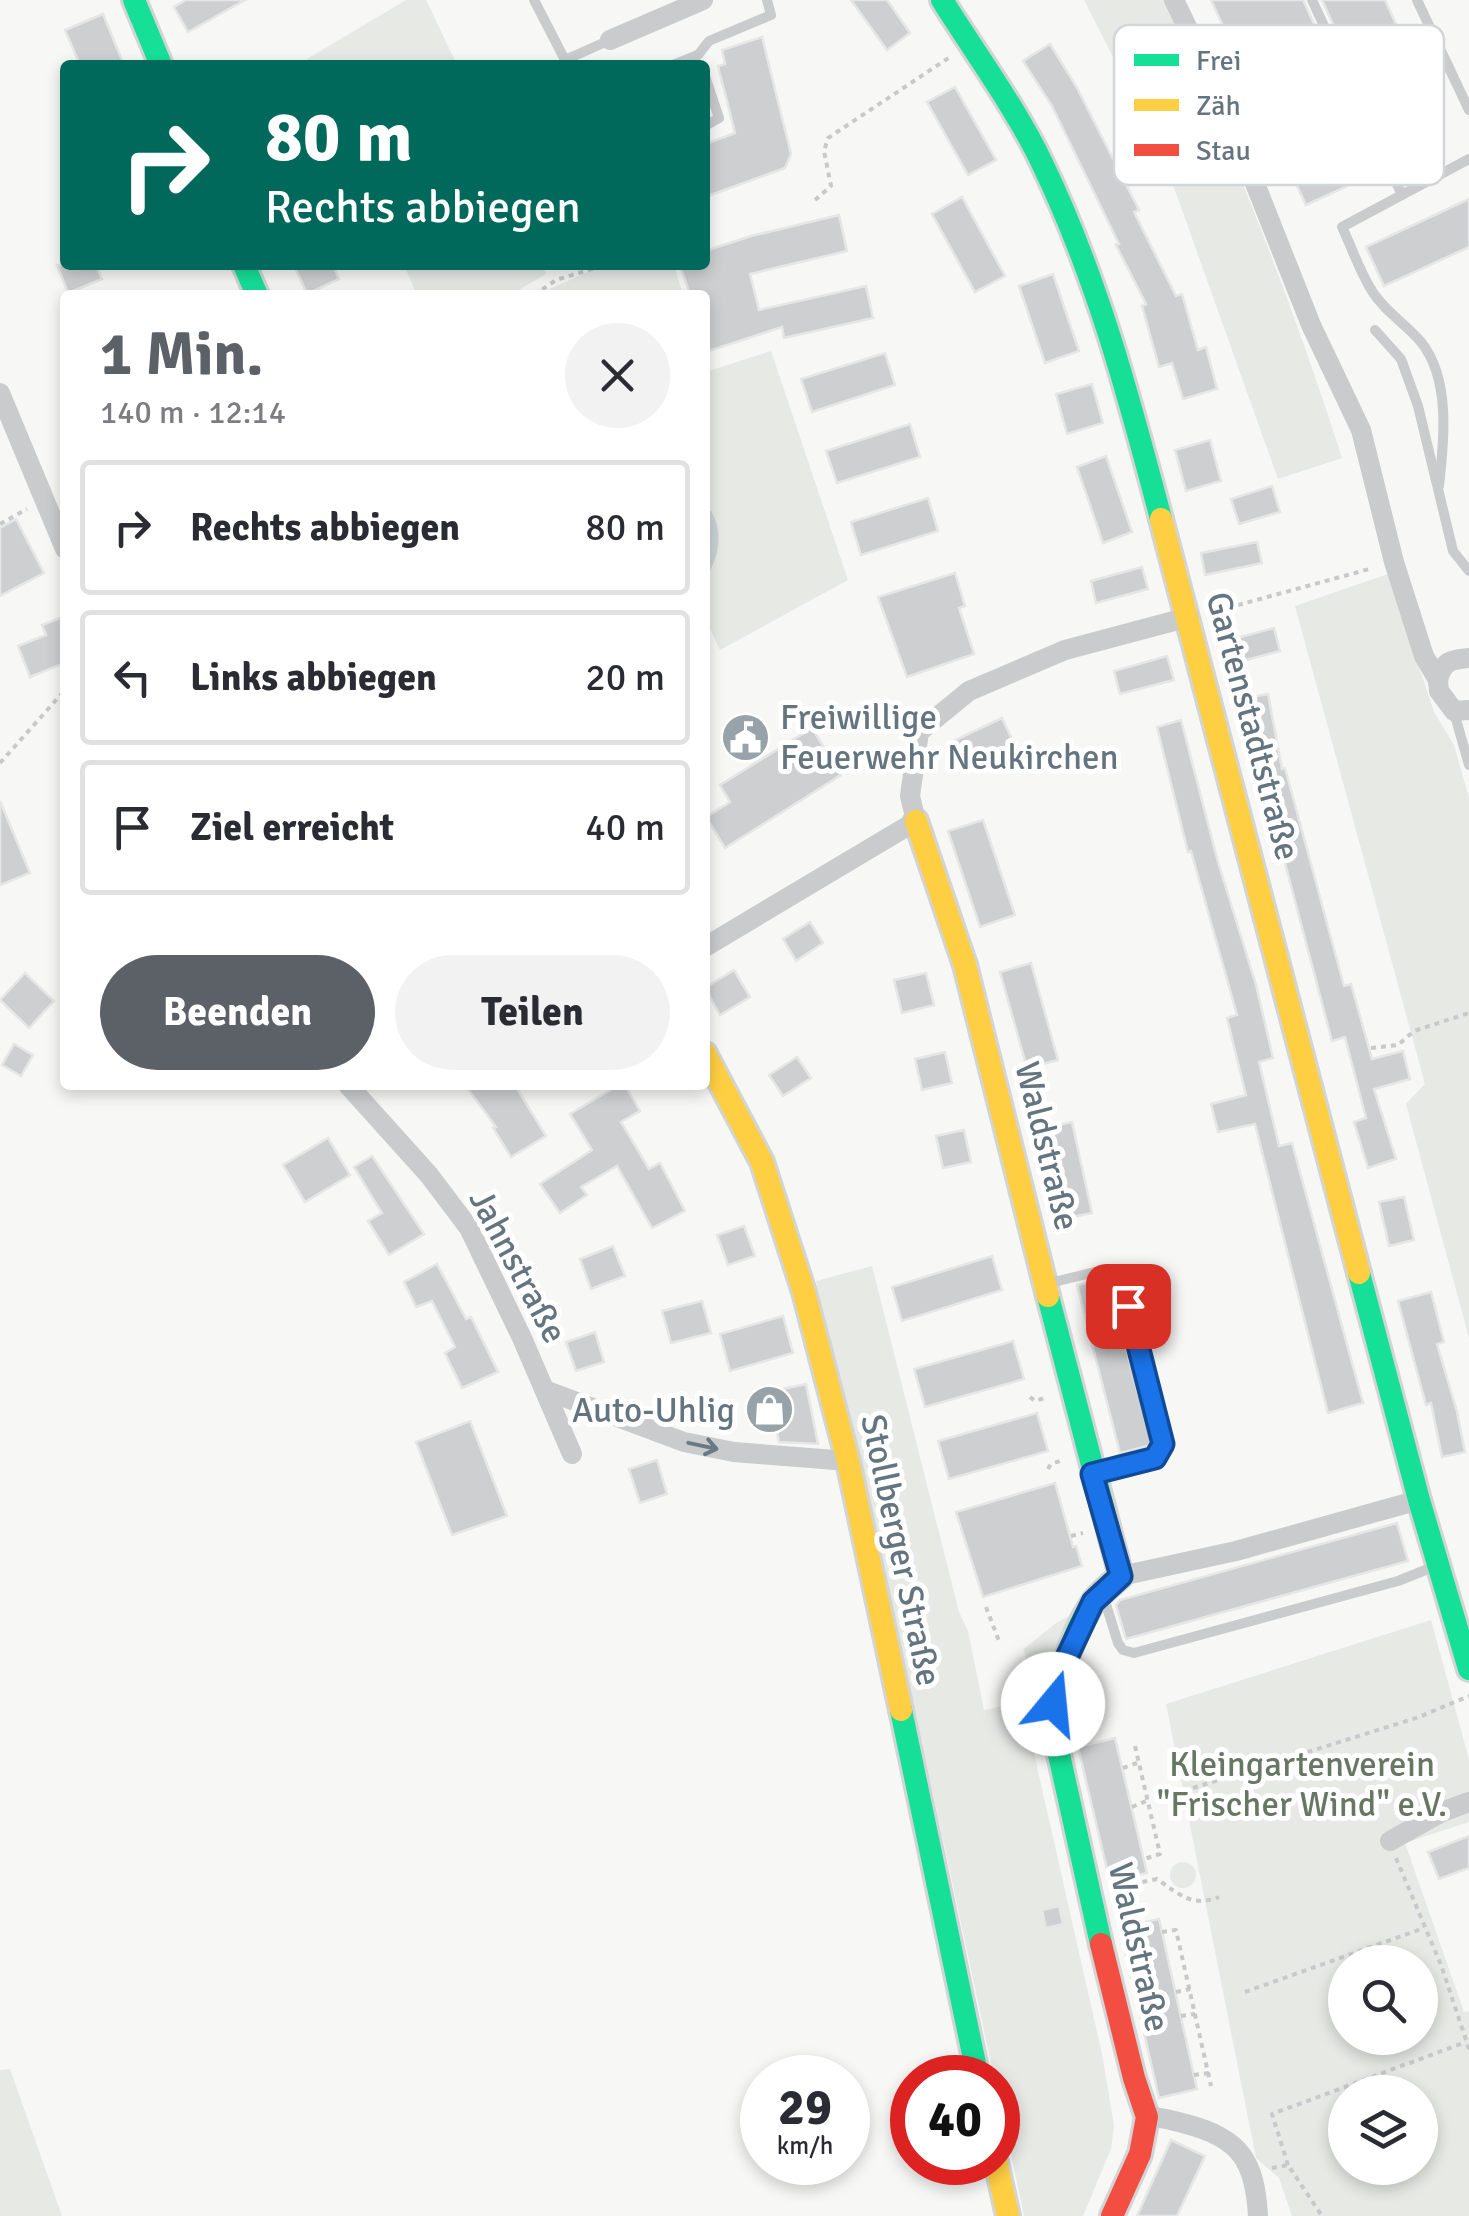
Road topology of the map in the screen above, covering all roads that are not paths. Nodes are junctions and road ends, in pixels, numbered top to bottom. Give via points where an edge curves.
1 (134, 0) edge
2 (534, 0) edge
3 (703, 0) edge
4 (767, 0) edge
5 (942, 0) edge
6 (1174, 0) edge
7 (1312, 0) edge
8 (1417, 0) edge
9 (1186, 25) edge
10 (1324, 25) edge
11 (1429, 25) edge
12 (610, 40) joint
13 (1444, 57) edge
14 (159, 60) edge
15 (700, 60) edge
16 (710, 91) edge
17 (1469, 110) edge
18 (710, 123) edge
19 (1469, 160) edge
20 (1444, 173) edge
21 (1256, 185) edge
22 (1397, 185) edge
23 (1421, 185) edge
24 (1402, 195) junction
25 (1375, 330) dead end
26 (0, 393) edge
27 (1439, 486) junction
28 (60, 536) edge
29 (1469, 571) edge
30 (1189, 618) junction
31 (1469, 658) edge
32 (1438, 680) junction
33 (1462, 711) edge
34 (1469, 766) edge
35 (916, 821) junction
36 (710, 944) edge
37 (710, 1063) edge
38 (353, 1090) edge
39 (1045, 1284) junction
40 (546, 1390) junction
41 (572, 1454) dead end
42 (848, 1461) junction
43 (1092, 1474) junction
44 (1419, 1500) junction
45 (1438, 1564) junction
46 (1121, 1576) junction
47 (1102, 1593) junction
48 (1469, 1668) edge
49 (1469, 1802) edge
50 (1390, 1841) road end
51 (973, 2055) edge
52 (1147, 2117) junction
53 (1001, 2185) edge
54 (1008, 2216) edge
55 (1112, 2216) edge
56 (1258, 2216) edge

1 - 14 street
2 - 12 lane via 565,60
3 - 12 street
4 - 15 lane via 771,15 709,41
5 - 30 street, Gartenstadtstraße via 1041,160 1092,277
6 - 9 street
7 - 10 lane
8 - 11 lane
13 - 17 lane
16 - 18 lane via 719,118
19 - 20 lane
21 - 32 street via 1361,430 1394,562
22 - 24 lane
23 - 24 lane
24 - 27 lane via 1342,227 1371,290 1434,366 1442,403
25 - 27 lane via 1402,360
26 - 28 street
27 - 29 lane via 1453,550
30 - 35 street via 1065,650 968,691 919,732 910,796
30 - 44 street, Gartenstadtstraße
31 - 32 street via 1450,660
32 - 33 street via 1439,691
33 - 34 lane
35 - 36 street
35 - 39 street, Waldstraße via 965,965
37 - 42 street, Stollberger Straße via 762,1162
38 - 40 street, Jahnstraße via 468,1228
39 - 43 street, Waldstraße
39 - 43 lane via 1120,1272 1163,1444 1155,1458
40 - 41 street, Jahnstraße
40 -> 42 street, Jahnstraße via 684,1442
42 - 51 street, Stollberger Straße
43 - 46 street, Waldstraße
44 - 45 street, Gartenstadtstraße
44 - 46 street
45 - 47 lane via 1398,1581 1134,1653 1118,1642
45 - 48 street, Gartenstadtstraße
46 - 47 street, Waldstraße
47 - 52 street, Waldstraße via 1068,1655 1053,1704 1054,1732
49 - 50 street
52 - 55 street via 1140,2154
52 - 56 street via 1199,2128 1242,2152 1253,2173
53 - 54 street

